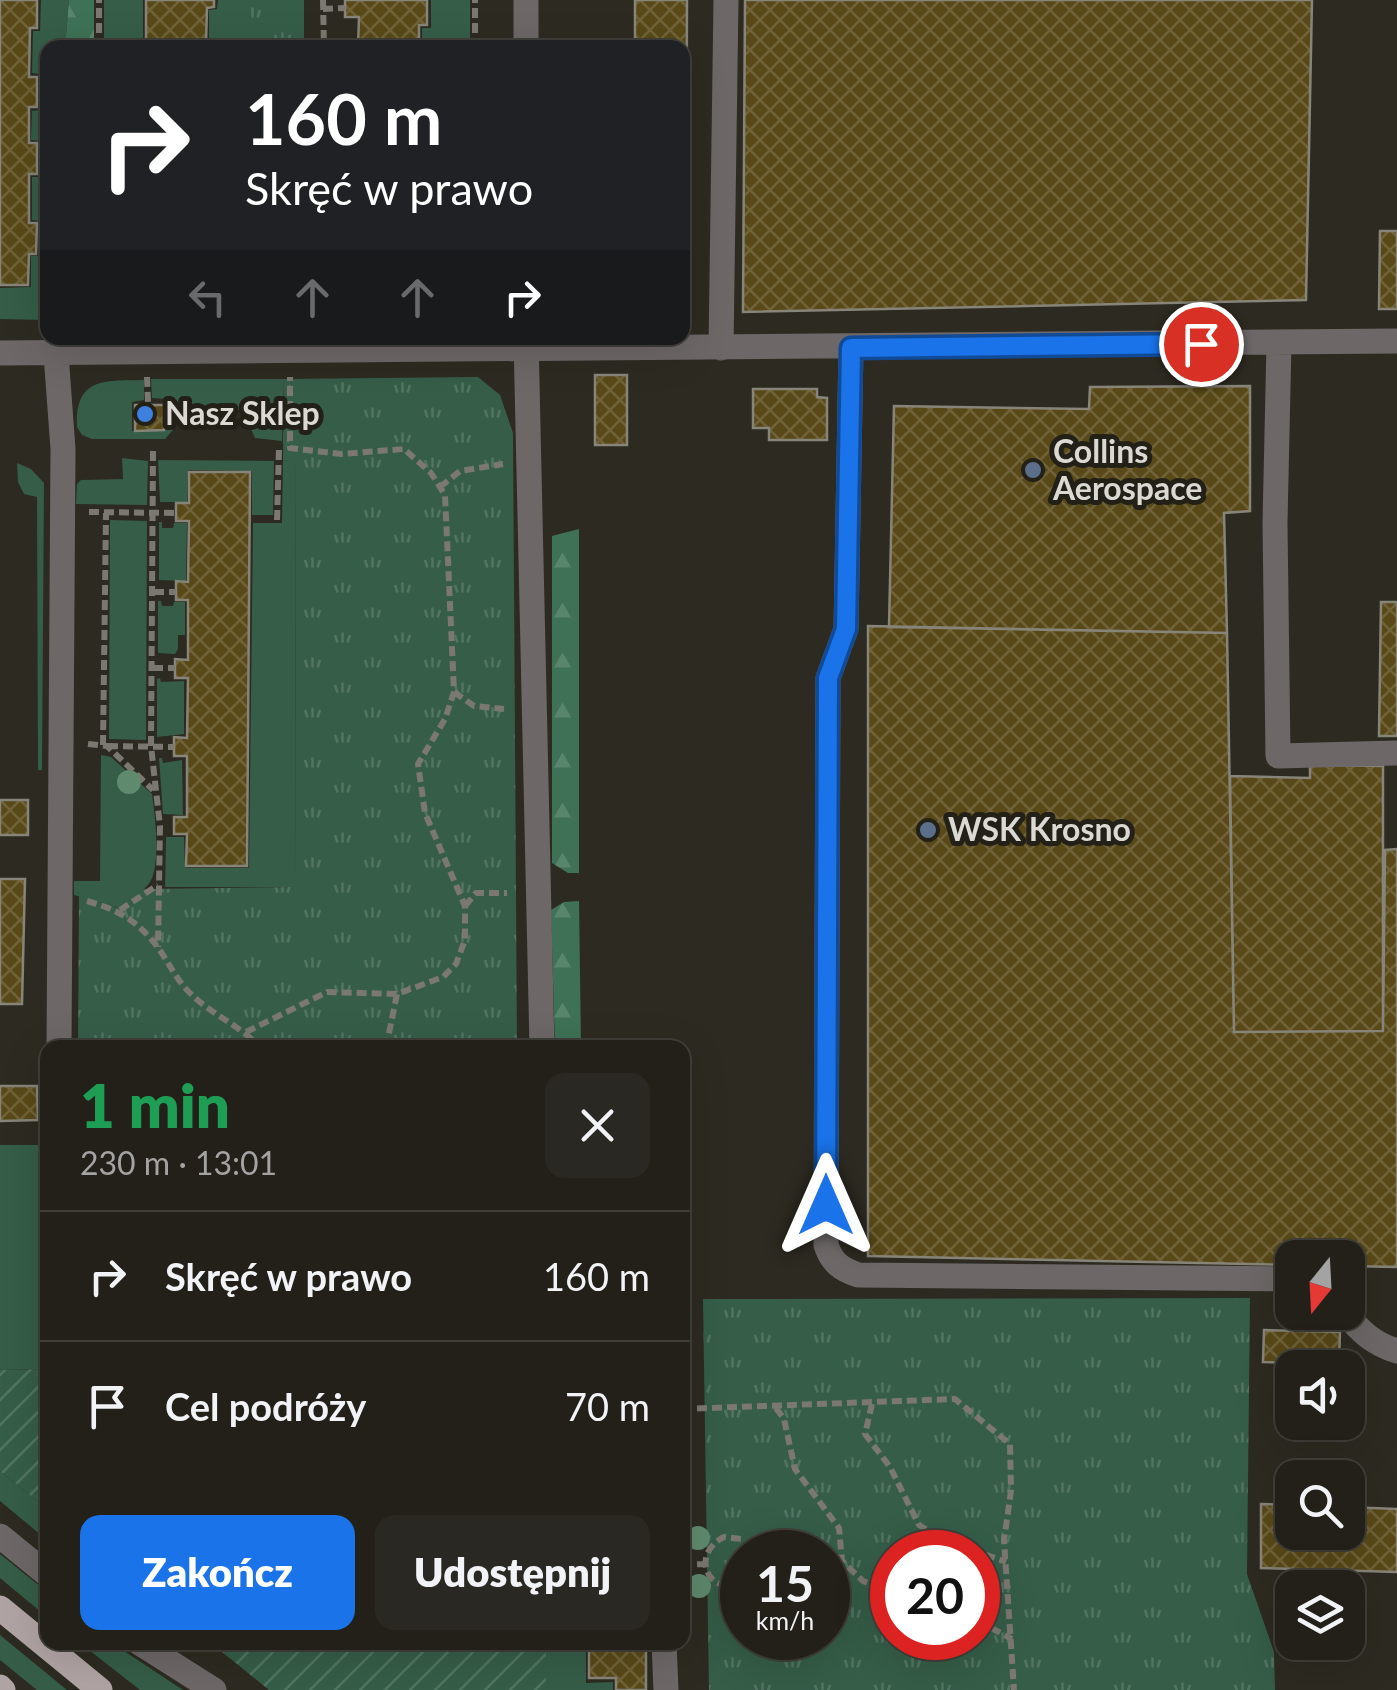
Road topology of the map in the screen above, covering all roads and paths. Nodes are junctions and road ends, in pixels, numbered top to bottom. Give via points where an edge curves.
1 (99, 0) edge
2 (475, 0) edge
3 (526, 0) edge
4 (726, 0) edge
5 (323, 4) edge
6 (345, 8) dead end
7 (99, 40) edge
8 (324, 40) edge
9 (475, 40) edge
10 (526, 40) edge
11 (1397, 342) edge
12 (1278, 343) junction
13 (479, 345) edge
14 (526, 345) edge
15 (575, 345) edge
16 (721, 348) junction
17 (851, 348) junction
18 (0, 353) edge
19 (56, 354) junction
20 (272, 373) dead end
21 (147, 375) junction
22 (165, 375) dead end
23 (130, 376) dead end
24 (148, 402) dead end
25 (279, 449) dead end
26 (153, 450) dead end
27 (528, 460) junction
28 (440, 487) junction
29 (63, 512) junction
30 (154, 512) junction
31 (106, 513) junction
32 (176, 513) dead end
33 (277, 520) dead end
34 (154, 592) junction
35 (176, 592) dead end
36 (153, 668) junction
37 (175, 668) dead end
38 (454, 692) junction
39 (504, 709) dead end
40 (61, 743) junction
41 (105, 746) junction
42 (151, 746) junction
43 (174, 747) dead end
44 (1397, 752) edge
45 (154, 791) junction
46 (160, 826) junction
47 (174, 826) dead end
48 (159, 884) junction
49 (507, 893) dead end
50 (60, 894) junction
51 (465, 906) junction
52 (120, 910) junction
53 (158, 947) junction
54 (397, 994) junction
55 (246, 1032) junction
56 (60, 1040) edge
57 (254, 1040) edge
58 (388, 1040) edge
59 (542, 1040) edge
60 (1275, 1280) edge
61 (1360, 1330) edge
62 (1397, 1351) edge
63 (872, 1404) junction
64 (775, 1407) junction
65 (690, 1409) edge
66 (0, 1536) edge
67 (720, 1540) edge
68 (1006, 1562) junction
69 (690, 1564) edge
70 (705, 1564) junction
71 (40, 1568) edge
72 (870, 1583) edge
73 (720, 1584) edge
74 (0, 1608) edge
75 (1000, 1633) edge
76 (1012, 1639) junction
77 (40, 1641) edge
78 (51, 1650) edge
79 (151, 1650) edge
80 (664, 1650) edge
81 (100, 1690) edge
82 (214, 1690) edge
83 (666, 1690) edge
84 (1014, 1690) edge

1 - 7 path
2 - 9 path
3 - 10 street
4 - 16 street
5 - 6 path
5 - 8 path
11 - 12 street
12 - 17 street
12 - 44 street via 1278,756
13 - 19 street
14 - 27 street
15 - 16 street
16 - 17 street
17 - 60 street via 846,629 828,678 831,1259 858,1275
18 - 19 street
19 - 29 street
20 - 28 path via 290,372 290,448 341,454 404,450
21 - 22 path
21 - 23 path
21 - 24 path
25 - 33 path
26 - 30 path
27 - 28 path via 460,471
27 - 59 street
28 - 38 path
29 - 31 path
29 - 40 street
30 - 31 path
30 - 32 path
30 - 34 path
31 - 41 path
34 - 35 path
34 - 36 path
36 - 37 path
36 - 42 path
38 - 39 path via 474,706
38 - 51 path via 418,764 425,813
40 - 41 path
40 - 50 street
41 - 42 path
41 - 45 path
42 - 43 path
42 - 45 path
45 - 46 path
46 - 47 path
46 - 48 path
48 - 52 path
48 - 53 path
49 - 51 path via 476,893
50 - 52 path
50 - 56 street
51 - 54 path via 466,940 456,964 443,977
52 - 53 path
53 - 55 path via 185,988
54 - 55 path via 327,992
54 - 58 path
55 - 57 path
61 - 62 street
63 - 64 path
63 - 68 path via 865,1434 890,1466 919,1525
63 - 68 path via 955,1399 1010,1444
64 - 65 path
64 - 72 path via 795,1469 839,1528 842,1561
66 - 71 street
67 - 70 path
68 - 76 path
69 - 70 path
70 - 73 path
74 - 77 main road
75 - 76 path
76 - 84 path
78 - 81 main road
79 - 82 street
80 - 83 street

